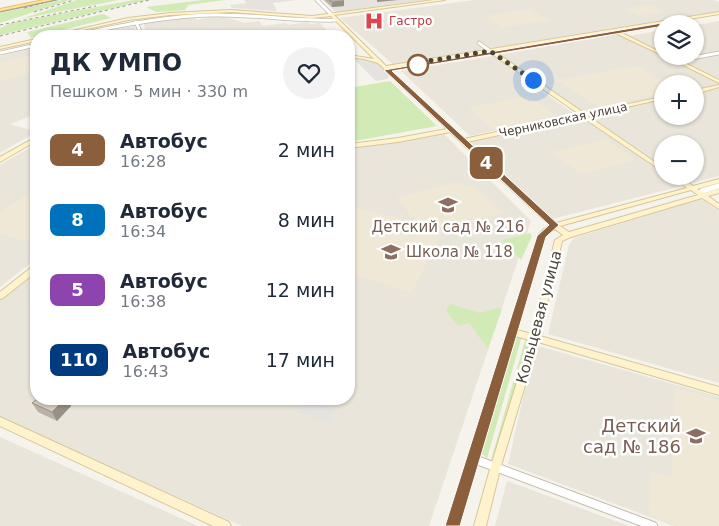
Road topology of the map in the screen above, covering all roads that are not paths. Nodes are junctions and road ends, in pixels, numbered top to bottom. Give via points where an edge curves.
1 (51, 0) edge
2 (317, 0) edge
3 (443, 0) edge
4 (0, 10) edge
5 (719, 14) edge
6 (332, 15) junction
7 (704, 17) edge
8 (336, 20) junction
9 (136, 22) junction
10 (654, 26) edge
11 (72, 30) edge
12 (80, 30) edge
13 (100, 30) edge
14 (139, 30) edge
15 (347, 30) edge
16 (616, 31) junction
17 (355, 38) edge
18 (30, 40) edge
19 (479, 43) dead end
20 (30, 46) edge
21 (0, 48) edge
22 (654, 50) edge
23 (370, 52) junction
24 (491, 52) junction
25 (719, 53) edge
26 (0, 54) edge
27 (355, 55) edge
28 (704, 55) edge
29 (355, 57) edge
30 (380, 63) junction
31 (686, 65) edge
32 (386, 69) junction
33 (719, 82) edge
34 (719, 86) edge
35 (704, 90) edge
36 (654, 100) edge
37 (584, 115) junction
38 (451, 130) junction
39 (463, 140) junction
40 (30, 143) edge
41 (355, 145) edge
42 (0, 160) edge
43 (654, 163) edge
44 (719, 181) edge
45 (686, 185) edge
46 (719, 186) edge
47 (692, 189) junction
48 (719, 191) edge
49 (702, 193) junction
50 (719, 207) edge
51 (554, 225) junction
52 (568, 235) junction
53 (30, 273) edge
54 (0, 296) edge
55 (513, 332) junction
56 (535, 338) junction
57 (719, 391) edge
58 (0, 421) edge
59 (474, 459) junction
60 (495, 468) junction
61 (225, 526) edge
62 (452, 526) edge
63 (480, 526) edge
64 (653, 526) edge

1 - 4 main road
2 - 6 street
3 - 6 main road
5 - 7 main road
5 - 16 main road
6 - 8 main road
6 - 11 main road via 241,9 186,10
6 - 12 main road via 312,17 231,11 178,13
8 - 9 street via 211,15
8 - 15 main road
9 - 13 street
9 - 14 street
10 - 16 main road
16 - 22 main road
16 - 24 main road
17 - 23 main road
18 - 21 main road
19 - 24 street
20 - 26 street
23 - 27 main road
23 - 30 main road
24 - 32 main road
24 - 37 main road
25 - 28 street
29 - 30 main road
30 - 32 main road
31 - 33 main road
32 - 38 main road
34 - 35 main road
36 - 37 main road, Черниковская улица
37 - 39 main road, Черниковская улица
37 - 43 main road
38 - 39 main road
38 - 41 main road
39 - 51 main road
40 - 42 main road
44 - 47 main road
45 - 47 main road
46 - 49 street
47 - 49 main road
47 - 51 main road
48 - 49 main road, Кольцевая улица
49 - 50 main road
49 - 52 main road, Кольцевая улица
51 - 52 main road
51 - 55 main road, Кольцевая улица via 542,236
52 - 56 main road, Кольцевая улица via 559,240
53 - 54 main road
55 - 56 main road
55 - 59 main road, Кольцевая улица
56 - 57 main road
56 - 60 main road, Кольцевая улица
58 - 61 main road
59 - 60 street
59 - 62 main road, Кольцевая улица
60 - 63 main road, Кольцевая улица
60 - 64 street

